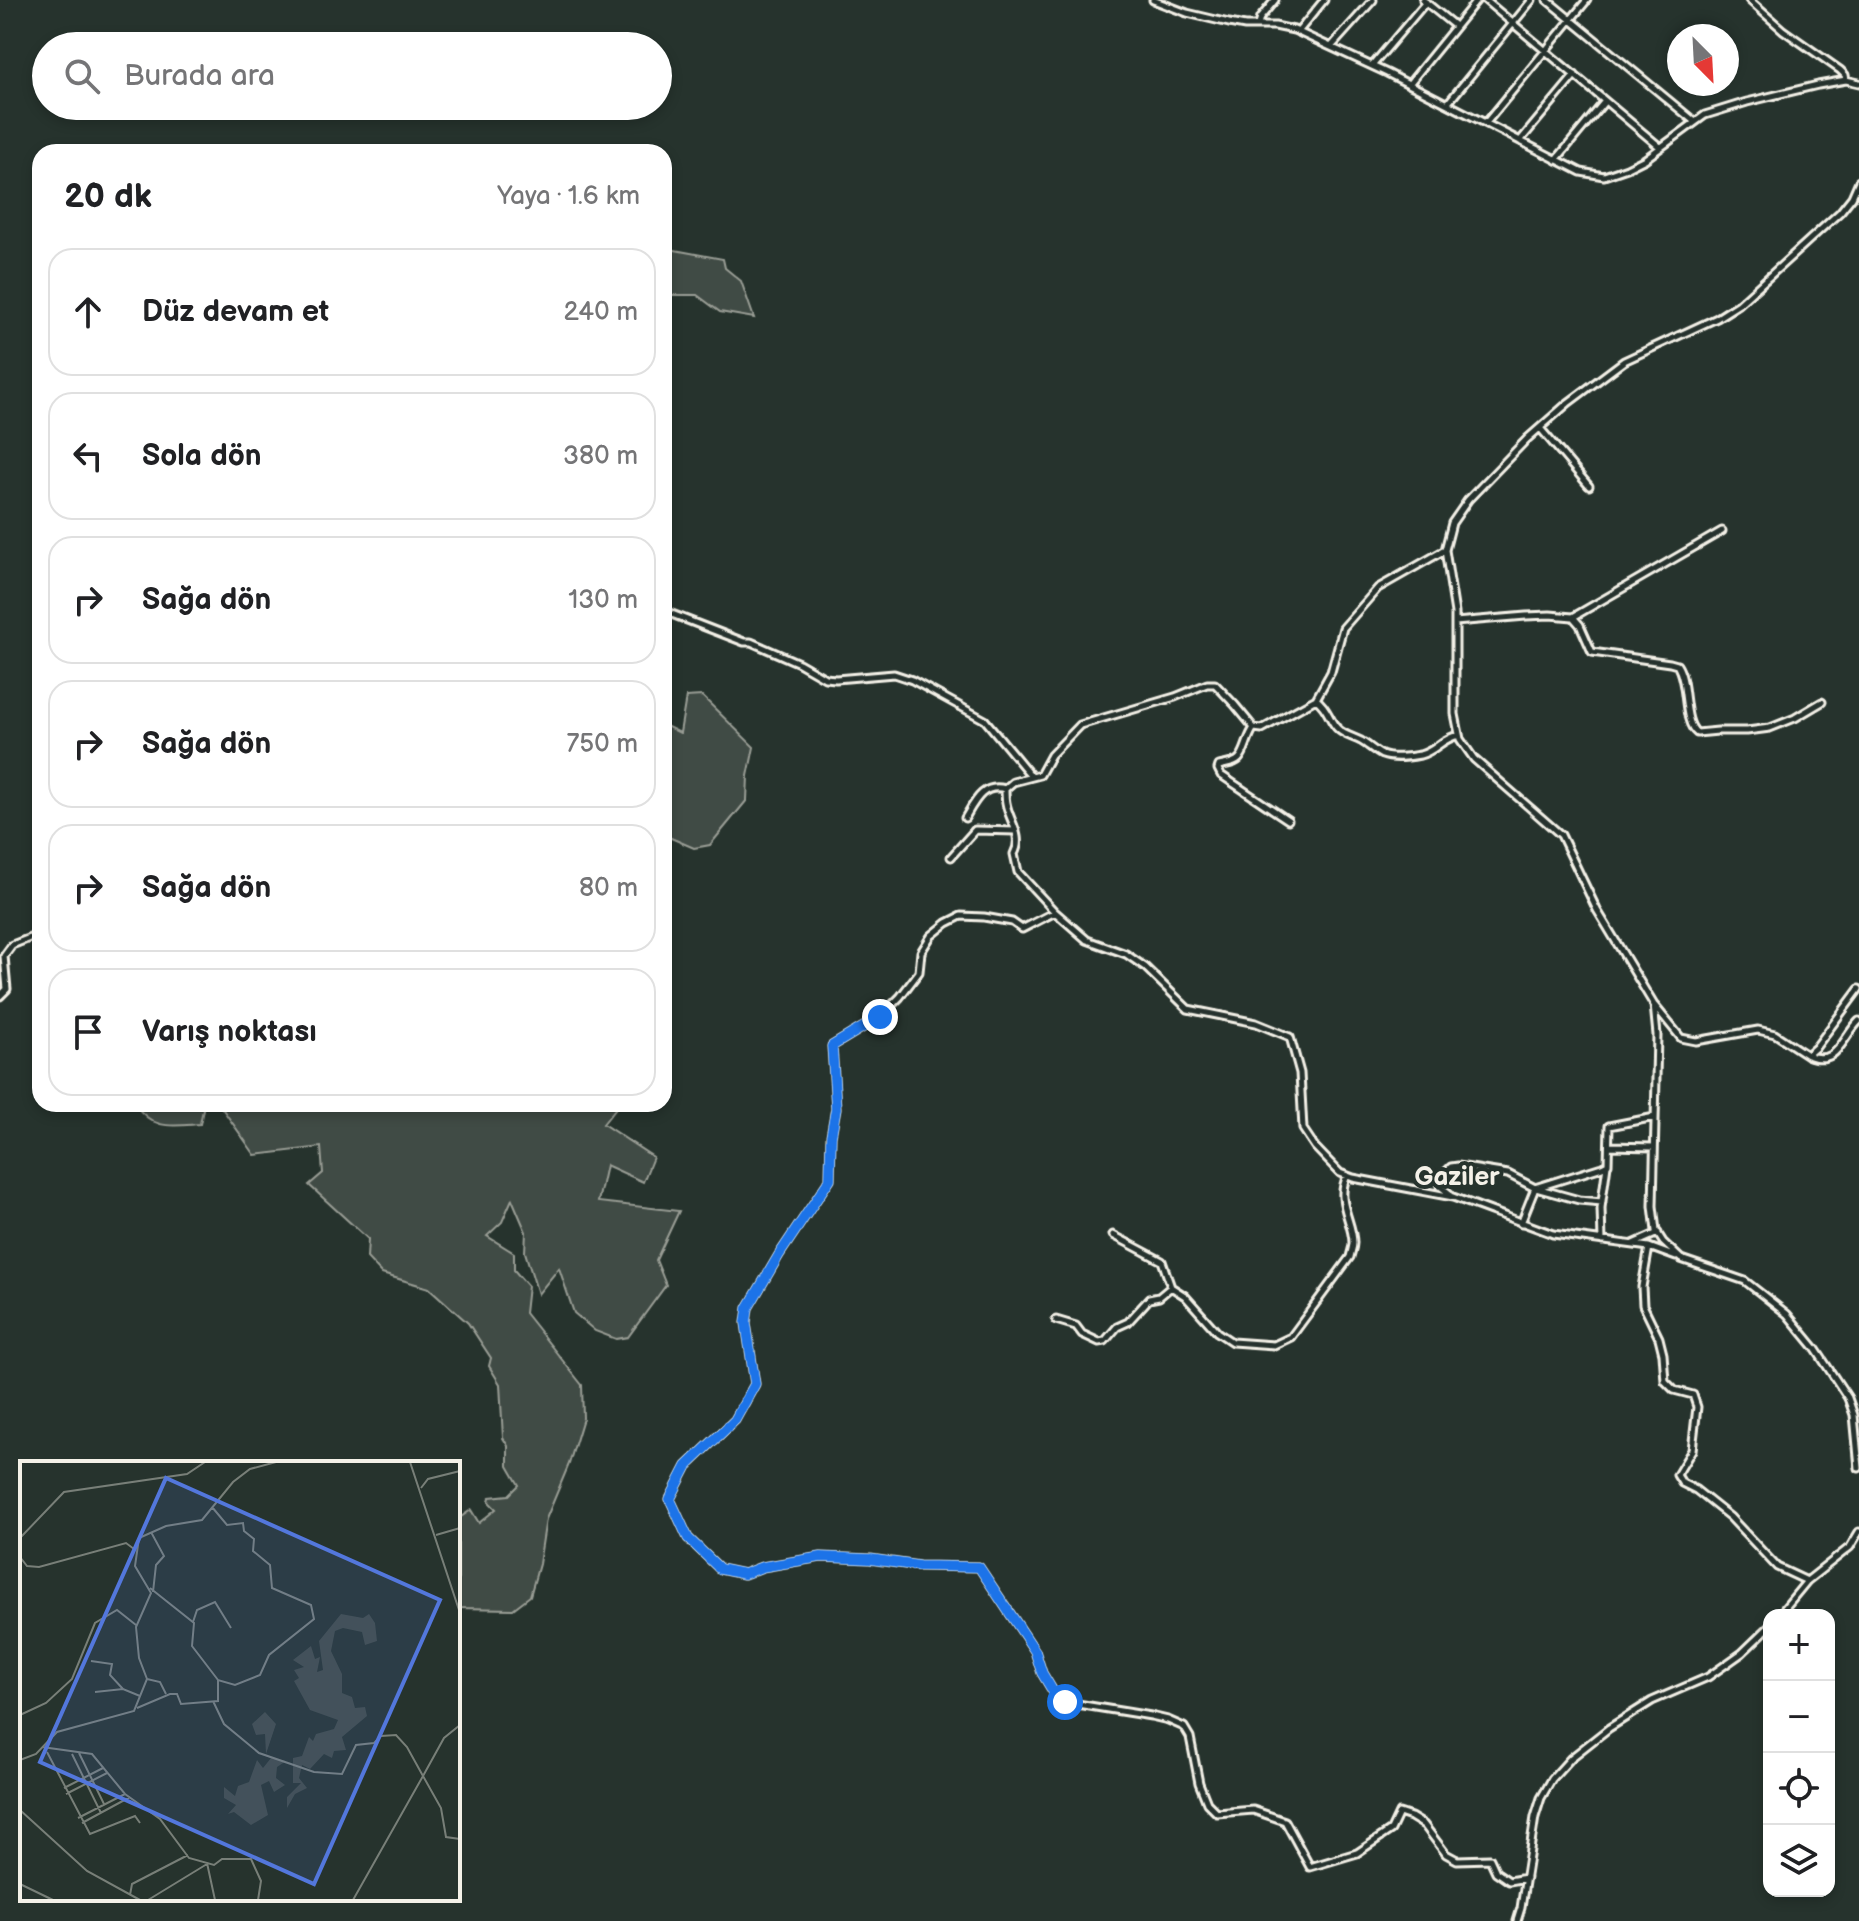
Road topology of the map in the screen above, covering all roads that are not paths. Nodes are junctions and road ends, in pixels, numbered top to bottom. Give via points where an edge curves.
1 (1153, 0) edge
2 (1275, 0) edge
3 (1324, 0) edge
4 (1373, 0) edge
5 (1477, 0) edge
6 (1485, 0) edge
7 (1532, 0) edge
8 (1547, 0) edge
9 (1587, 0) edge
10 (1749, 0) edge
11 (1424, 1) edge
12 (1571, 19) junction
13 (1513, 23) junction
14 (1258, 25) junction
15 (1455, 26) junction
16 (1298, 32) junction
17 (1331, 47) junction
18 (1545, 51) junction
19 (1372, 66) junction
20 (1575, 75) junction
21 (1846, 80) junction
22 (1859, 83) edge
23 (1409, 84) junction
24 (1605, 101) junction
25 (1448, 103) junction
26 (1695, 122) junction
27 (1486, 123) junction
28 (1520, 141) junction
29 (1660, 147) junction
30 (1556, 160) junction
31 (1859, 181) edge
32 (1540, 428) junction
33 (1589, 486) dead end
34 (1722, 531) dead end
35 (1445, 550) junction
36 (672, 614) edge
37 (1573, 617) junction
38 (1455, 622) junction
39 (1316, 699) junction
40 (1822, 702) dead end
41 (1254, 728) junction
42 (1459, 735) junction
43 (1032, 777) junction
44 (1005, 789) junction
45 (965, 818) dead end
46 (1288, 820) dead end
47 (1016, 831) junction
48 (951, 857) dead end
49 (1055, 912) junction
50 (32, 937) edge
51 (1859, 989) edge
52 (0, 996) edge
53 (1654, 1005) junction
54 (1859, 1021) edge
55 (1807, 1055) junction
56 (1655, 1117) junction
57 (1609, 1146) junction
58 (1654, 1147) junction
59 (1608, 1164) junction
60 (1347, 1176) junction
61 (1535, 1188) junction
62 (1453, 1197) junction
63 (1602, 1202) junction
64 (1521, 1223) junction
65 (1658, 1233) junction
66 (1113, 1235) dead end
67 (1602, 1241) junction
68 (1632, 1245) junction
69 (1649, 1247) junction
70 (1681, 1259) junction
71 (1171, 1287) junction
72 (1056, 1320) dead end
73 (1858, 1443) edge
74 (1859, 1468) edge
75 (1859, 1532) edge
76 (1807, 1581) junction
77 (1784, 1609) edge
78 (1763, 1633) edge
79 (1526, 1878) junction
80 (1517, 1921) edge

1 - 14 street via 1187,13
2 - 14 street
3 - 16 street
4 - 17 street
5 - 15 street
6 - 13 street
7 - 13 street
8 - 12 street
9 - 12 street
10 - 21 street
11 - 15 street
11 - 19 street
12 - 18 street
12 - 26 street
13 - 18 street
13 - 25 street
14 - 16 street
15 - 23 street
16 - 17 street
17 - 19 street
18 - 20 street
18 - 27 street
19 - 23 street
20 - 24 street
20 - 28 street
21 - 22 street
21 - 26 street via 1747,102
23 - 25 street
24 - 29 street
24 - 30 street
25 - 27 street
26 - 29 street
27 - 28 street
28 - 30 street
29 - 30 street via 1604,176
31 - 32 street via 1840,212 1739,304 1624,361
32 - 33 street
32 - 35 street via 1468,500 1452,523
34 - 37 street
35 - 38 street
35 - 39 street via 1378,588 1343,628 1331,672
36 - 43 street via 751,642 825,678 894,674 912,680 985,720
37 - 38 street
37 - 40 street via 1593,652 1677,665 1691,727 1697,733 1770,728
38 - 42 street
39 - 41 street via 1262,729
39 - 42 street via 1335,727 1380,754 1416,756
41 - 43 street via 1215,684 1207,684 1080,725 1040,775
41 - 46 street via 1239,760 1218,769
42 - 53 street via 1474,759 1561,835 1597,910
43 - 44 street
44 - 45 street via 989,788
44 - 47 street
47 - 48 street via 975,830
47 - 49 street via 1018,872
49 - 60 street via 1087,940 1145,967 1188,1009 1256,1023 1290,1037 1300,1073 1303,1129
49 - 79 street via 1022,929 984,917 961,916 947,923 931,936 921,952 919,972 900,997 880,1017 832,1046 836,1108 830,1179 748,1308 755,1384 735,1420 687,1466 670,1499 688,1538 720,1569 744,1574 821,1557 979,1567 1035,1651 1054,1693 1065,1702 1184,1727 1207,1803 1217,1813 1253,1810 1285,1821 1310,1867 1357,1853 1391,1830 1399,1813 1424,1825 1457,1860 1490,1859 1509,1881
50 - 52 street via 12,945 4,956 7,989
51 - 55 street
53 - 55 street via 1681,1038 1696,1041 1758,1030 1775,1034
53 - 56 street
54 - 55 street via 1832,1055
56 - 57 street via 1609,1126
56 - 58 street
57 - 58 street
57 - 59 street
58 - 65 street
59 - 61 street
59 - 63 street
60 - 62 street
60 - 71 street via 1343,1199 1353,1240 1350,1257 1291,1337 1274,1345 1232,1342
61 - 62 street via 1508,1174 1458,1166 1440,1178 1440,1186
61 - 63 street
61 - 64 street
62 - 64 street
63 - 67 street
64 - 67 street
65 - 68 street
65 - 70 street
66 - 71 street via 1162,1261
67 - 68 street
68 - 69 street
69 - 70 street
69 - 76 street via 1643,1305 1659,1338 1665,1381 1674,1390 1693,1395 1697,1407 1692,1450 1677,1475 1730,1517 1777,1567
70 - 73 street via 1745,1281 1787,1314 1848,1398
71 - 72 street via 1149,1299 1105,1341
73 - 74 street
75 - 76 street via 1850,1547
76 - 77 street
78 - 79 street via 1708,1677 1652,1701 1571,1758 1541,1798
79 - 80 street

